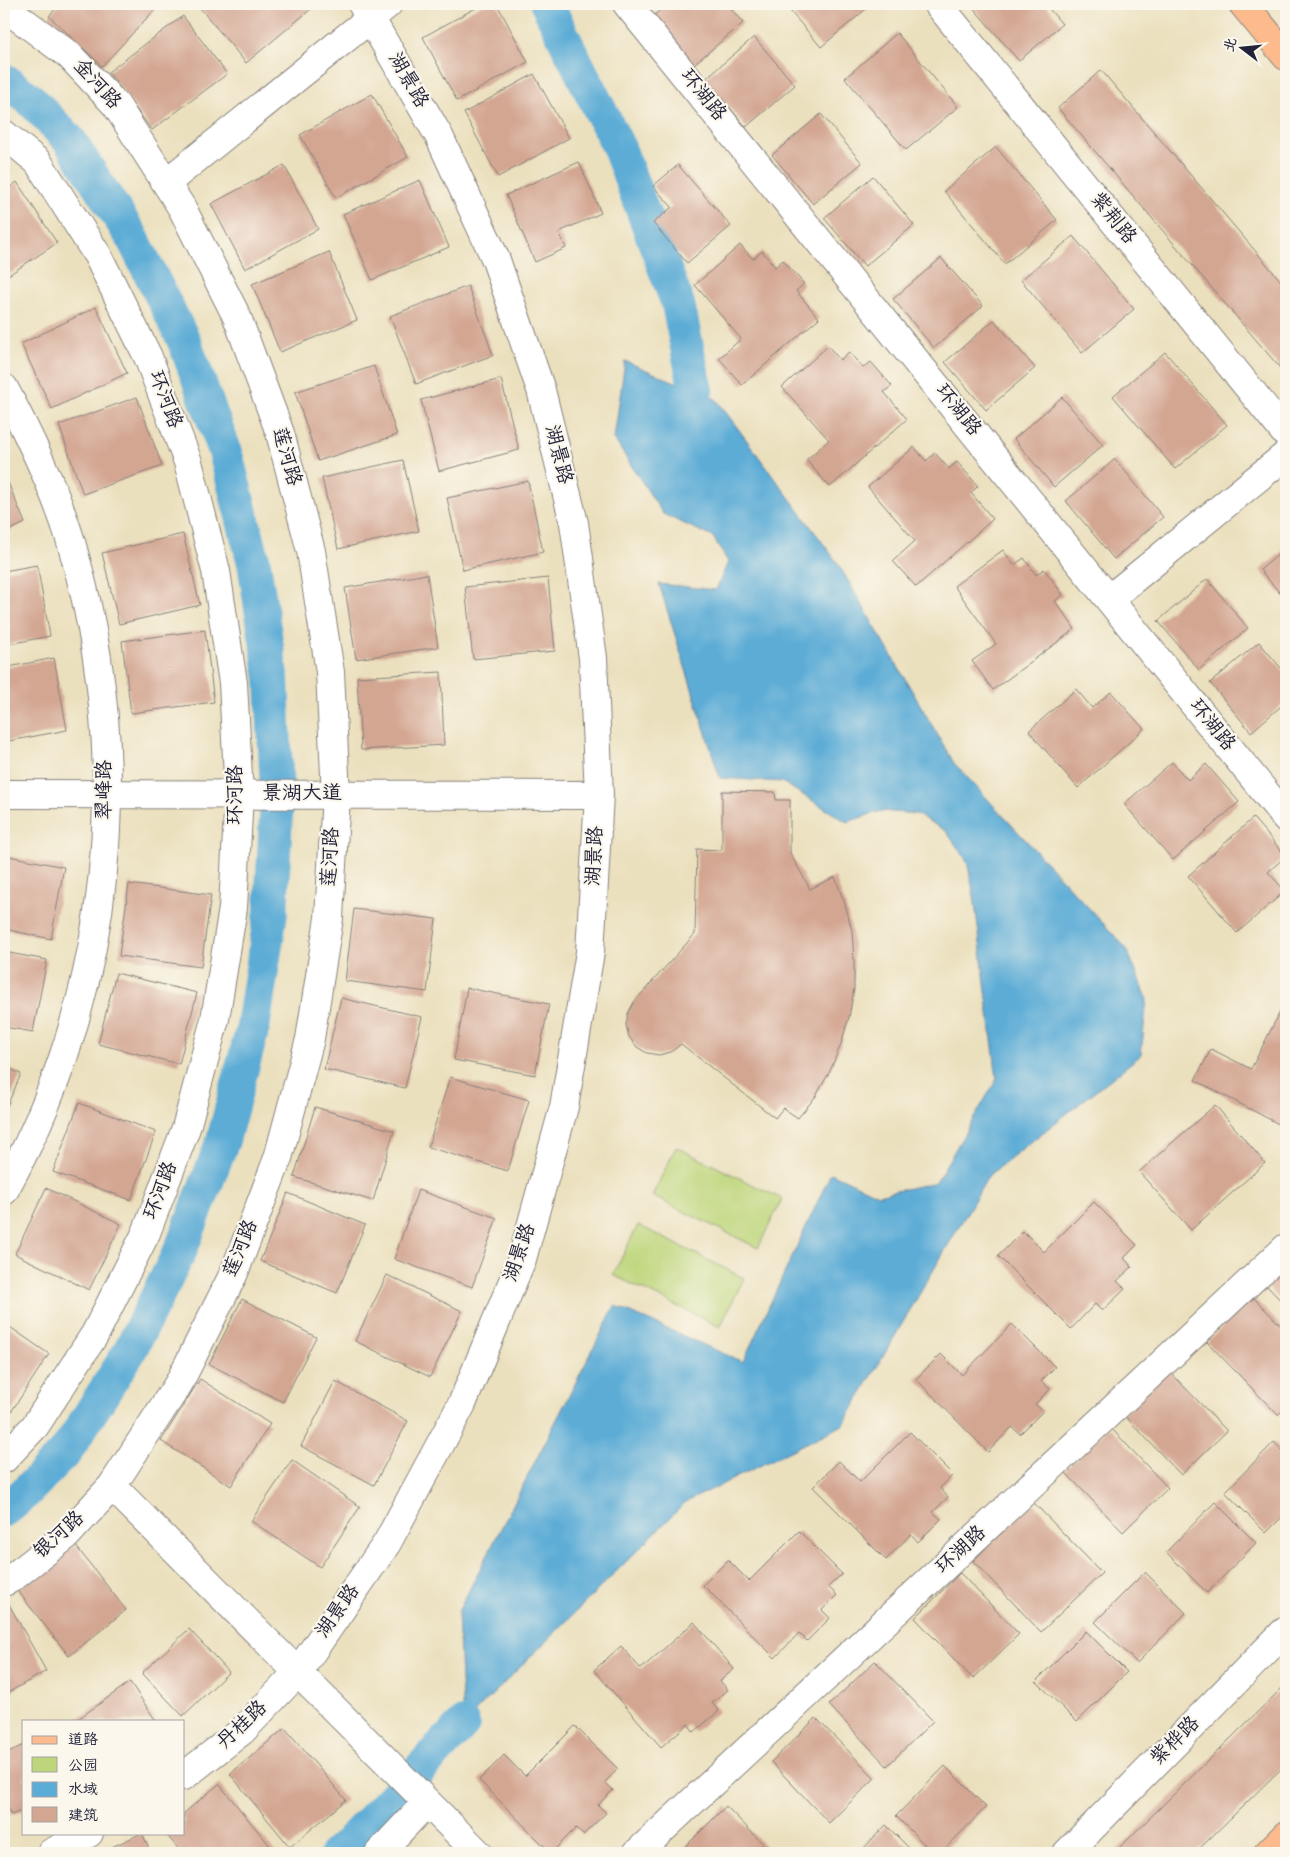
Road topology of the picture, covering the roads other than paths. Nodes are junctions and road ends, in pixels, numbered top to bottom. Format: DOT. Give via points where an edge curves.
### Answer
graph roads {
  1 [pos="627,4"];
  2 [pos="938,4"];
  3 [pos="1243,4"];
  4 [pos="374,9"];
  5 [pos="4,10"];
  6 [pos="1286,56"];
  7 [pos="4,134"];
  8 [pos="166,183"];
  9 [pos="4,388"];
  10 [pos="1286,434"];
  11 [pos="1286,455"];
  12 [pos="1108,598"];
  13 [pos="4,794"];
  14 [pos="108,794"];
  15 [pos="239,795"];
  16 [pos="336,795"];
  17 [pos="599,795"];
  18 [pos="1286,818"];
  19 [pos="4,1191"];
  20 [pos="1286,1248"];
  21 [pos="4,1459"];
  22 [pos="112,1486"];
  23 [pos="4,1582"];
  24 [pos="1286,1630"];
  25 [pos="298,1672"];
  26 [pos="185,1775"];
  27 [pos="427,1802"];
  28 [pos="88,1834"];
  29 [pos="1286,1835"];
  30 [pos="51,1853"];
  31 [pos="379,1853"];
  32 [pos="478,1853"];
  33 [pos="637,1853"];
  34 [pos="1067,1853"];
  35 [pos="1268,1853"];
  1 -- 12 [label="street, 环湖路"];
  2 -- 10 [label="street, 紫荆路"];
  3 -- 6 [label="main road"];
  4 -- 8 [label="street"];
  4 -- 17 [label="street, 湖景路" via="440,136 496,260 541,390 574,523 593,658"];
  5 -- 8 [label="street, 金河路" via="69,55 116,105"];
  7 -- 15 [label="street, 环河路" via="38,162 98,256 148,357 188,462 216,571 233,683"];
  8 -- 16 [label="street, 莲河路" via="182,208 237,318 280,432 311,551 330,672"];
  9 -- 14 [label="street, 翠峰路" via="49,481 87,603 99,666"];
  11 -- 12 [label="street"];
  12 -- 18 [label="street, 环湖路"];
  13 -- 14 [label="street, 景湖大道"];
  14 -- 15 [label="street, 景湖大道"];
  14 -- 19 [label="street, 翠峰路" via="100,904 84,985 67,1047 45,1107"];
  15 -- 16 [label="street, 景湖大道"];
  15 -- 21 [label="street, 环河路" via="233,908 215,1019 186,1128 146,1233 95,1334 35,1426"];
  16 -- 17 [label="street, 景湖大道"];
  16 -- 22 [label="street, 莲河路" via="329,918 312,1030 278,1158 234,1273 179,1383"];
  17 -- 25 [label="street, 湖景路" via="590,952 566,1098 522,1259 462,1404 406,1508 387,1543"];
  20 -- 33 [label="street, 环湖路"];
  22 -- 23 [label="street, 银河路" via="66,1536"];
  22 -- 25 [label="street"];
  24 -- 34 [label="street, 紫桦路"];
  25 -- 26 [label="street, 丹桂路" via="242,1731"];
  25 -- 27 [label="street"];
  27 -- 31 [label="street"];
  27 -- 32 [label="street"];
  28 -- 30 [label="street"];
  29 -- 35 [label="main road"];
}
